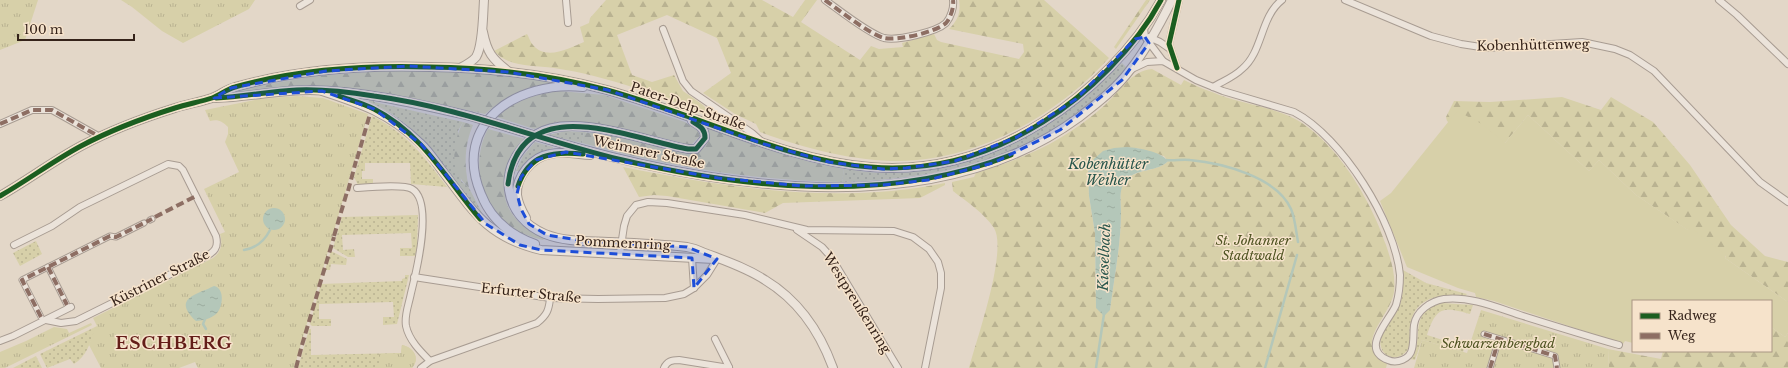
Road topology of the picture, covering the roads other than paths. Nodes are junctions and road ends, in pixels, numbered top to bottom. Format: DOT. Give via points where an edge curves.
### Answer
graph roads {
  1 [pos="310,0"];
  2 [pos="484,0"];
  3 [pos="566,0"];
  4 [pos="825,0"];
  5 [pos="953,0"];
  6 [pos="1161,0"];
  7 [pos="1172,0"];
  8 [pos="1179,0"];
  9 [pos="1282,0"];
  10 [pos="1344,0"];
  11 [pos="1719,0"];
  12 [pos="300,6"];
  13 [pos="568,23"];
  14 [pos="482,27"];
  15 [pos="1144,28"];
  16 [pos="663,30"];
  17 [pos="1136,39"];
  18 [pos="1149,39"];
  19 [pos="1170,49"];
  20 [pos="1163,61"];
  21 [pos="1788,64"];
  22 [pos="460,68"];
  23 [pos="1177,68"];
  24 [pos="1131,70"];
  25 [pos="508,72"];
  26 [pos="1213,87"];
  27 [pos="608,90"];
  28 [pos="322,91"];
  29 [pos="214,98"];
  30 [pos="681,114"];
  31 [pos="0,124"];
  32 [pos="534,135"];
  33 [pos="100,137"];
  34 [pos="764,144"];
  35 [pos="618,159"];
  36 [pos="358,188"];
  37 [pos="0,196"];
  38 [pos="1788,202"];
  39 [pos="144,222"];
  40 [pos="529,224"];
  41 [pos="794,228"];
  42 [pos="620,243"];
  43 [pos="14,245"];
  44 [pos="567,250"];
  45 [pos="620,253"];
  46 [pos="692,258"];
  47 [pos="717,259"];
  48 [pos="48,267"];
  49 [pos="414,277"];
  50 [pos="694,288"];
  51 [pos="550,298"];
  52 [pos="69,306"];
  53 [pos="43,318"];
  54 [pos="1484,334"];
  55 [pos="715,339"];
  56 [pos="1499,339"];
  57 [pos="0,341"];
  58 [pos="1619,345"];
  59 [pos="430,361"];
  60 [pos="421,368"];
  61 [pos="664,368"];
  62 [pos="729,368"];
  63 [pos="833,368"];
  64 [pos="898,368"];
  65 [pos="925,368"];
  66 [pos="1490,368"];
  67 [pos="1557,368"];
  1 -- 12 [label="street"];
  2 -- 14 [label="street"];
  3 -- 13 [label="street"];
  4 -- 5 [label="street" via="884,38 917,34 945,24 949,19"];
  6 -- 15 [label="street, Pater-Delp-Straße"];
  7 -- 18 [label="street, Weimarer Straße"];
  8 -- 19 [label="street" via="1170,35"];
  9 -- 26 [label="street" via="1274,7 1252,57 1243,69"];
  10 -- 38 [label="street, Kobenhüttenweg" via="1431,36 1461,44 1487,48 1582,42 1630,54 1654,70 1760,182"];
  11 -- 21 [label="street"];
  14 -- 22 [label="street" via="477,55"];
  14 -- 25 [label="street" via="491,57"];
  15 -- 17 [label="street, Pater-Delp-Straße"];
  15 -- 18 [label="street"];
  16 -- 34 [label="street, Pater-Delp-Straße" via="683,81 691,91"];
  17 -- 18 [label="street"];
  17 -- 34 [label="street, Pater-Delp-Straße" via="1096,82 1053,116 1006,143 955,161 883,169 829,162"];
  18 -- 19 [label="street"];
  18 -- 20 [label="street"];
  18 -- 24 [label="street, Weimarer Straße"];
  19 -- 23 [label="street"];
  20 -- 23 [label="street"];
  20 -- 24 [label="street" via="1147,62"];
  22 -- 25 [label="street, Pater-Delp-Straße"];
  22 -- 29 [label="street, Pater-Delp-Straße" via="381,67 314,72 231,88"];
  23 -- 26 [label="street"];
  24 -- 35 [label="street, Weimarer Straße" via="1096,104 1039,142 987,165 928,180 883,185 802,186 718,178"];
  25 -- 27 [label="street, Pater-Delp-Straße" via="573,81"];
  26 -- 58 [label="street" via="1286,109 1303,117 1326,136 1356,172 1381,215 1400,274 1399,294 1395,306 1376,341 1383,358 1394,362 1401,361 1410,354 1417,317 1427,306 1450,299 1486,304"];
  27 -- 30 [label="street, Pater-Delp-Straße"];
  27 -- 44 [label="street, Pommernring" via="561,87 519,97 502,106 491,116 478,134 474,149 477,186 497,221 522,239 542,246"];
  28 -- 29 [label="street, Weimarer Straße" via="296,90"];
  28 -- 32 [label="street, Weimarer Straße, bridge" via="375,96 470,116"];
  28 -- 44 [label="street, Pommernring" via="374,109 407,131 430,155 480,219 503,236 520,245 541,250"];
  29 -- 33 [label="street, Pater-Delp-Straße" via="162,112"];
  30 -- 32 [label="street, Pommernring" via="705,131 705,138 696,149 677,148 589,127 557,127"];
  30 -- 34 [label="street, Pater-Delp-Straße"];
  31 -- 33 [label="street" via="32,110 52,110"];
  32 -- 35 [label="street, Weimarer Straße"];
  32 -- 40 [label="street, Pommernring" via="514,160 508,184 516,213"];
  33 -- 37 [label="street, Pater-Delp-Straße" via="60,158"];
  35 -- 40 [label="street" via="566,152 549,154 536,160 524,172 518,186 518,200"];
  36 -- 49 [label="street" via="406,187 416,192 421,202 422,233"];
  39 -- 48 [label="street"];
  40 -- 42 [label="street, Pommernring" via="546,235 559,238"];
  41 -- 42 [label="street, Westpreußenring" via="745,215 648,202 631,209"];
  41 -- 64 [label="street, Westpreußenring" via="822,247 831,257"];
  41 -- 65 [label="street, Westpreußenring" via="894,231 913,237 929,249 938,262 941,288"];
  42 -- 45 [label="street, Westpreußenring"];
  42 -- 47 [label="street, Pommernring" via="687,247"];
  43 -- 53 [label="street, Küstriner Straße" via="52,226 80,207 168,164 176,164 183,170 216,236 217,247 205,257 77,320 61,323"];
  44 -- 45 [label="street, Pommernring"];
  45 -- 46 [label="street, Pommernring"];
  46 -- 47 [label="street, Pommernring"];
  46 -- 50 [label="street"];
  47 -- 50 [label="street, Erfurter Straße" via="707,275"];
  47 -- 63 [label="street, Pommernring" via="752,272 786,295 816,332"];
  48 -- 52 [label="street"];
  48 -- 53 [label="street" via="22,280"];
  49 -- 51 [label="street, Erfurter Straße"];
  49 -- 59 [label="street" via="405,315 406,326 412,342"];
  50 -- 51 [label="street, Erfurter Straße" via="684,294 669,297"];
  51 -- 59 [label="street" via="549,310 537,323"];
  52 -- 53 [label="street"];
  53 -- 57 [label="street" via="14,336"];
  54 -- 56 [label="street"];
  55 -- 62 [label="street"];
  56 -- 66 [label="street"];
  56 -- 67 [label="street" via="1555,356"];
  59 -- 60 [label="street"];
  61 -- 62 [label="street" via="672,360 679,360"];
}
